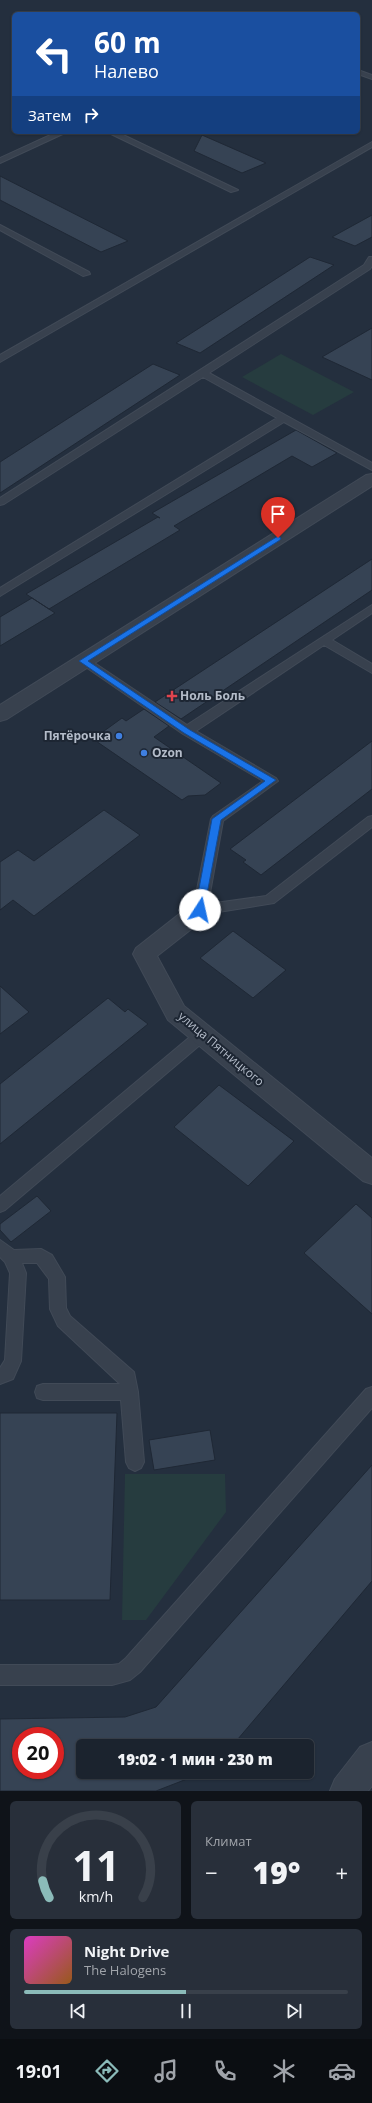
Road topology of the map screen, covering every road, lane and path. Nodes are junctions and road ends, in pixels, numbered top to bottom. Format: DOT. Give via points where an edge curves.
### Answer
graph roads {
  1 [pos="360,73"];
  2 [pos="372,77"];
  3 [pos="59,134"];
  4 [pos="115,134"];
  5 [pos="372,144"];
  6 [pos="0,161"];
  7 [pos="234,190"];
  8 [pos="0,227"];
  9 [pos="372,259"];
  10 [pos="86,274"];
  11 [pos="0,359"];
  12 [pos="203,373"];
  13 [pos="284,418"];
  14 [pos="370,479"];
  15 [pos="0,502"];
  16 [pos="0,593"];
  17 [pos="372,608"];
  18 [pos="324,640"];
  19 [pos="83,661"];
  20 [pos="372,669"];
  21 [pos="0,714"];
  22 [pos="187,732"];
  23 [pos="372,820"];
  24 [pos="200,910"];
  25 [pos="202,1035"];
  26 [pos="372,1173"];
  27 [pos="0,1205"];
  28 [pos="5,1252"];
  29 [pos="0,1376"];
  30 [pos="43,1392"];
  31 [pos="130,1392"];
  32 [pos="372,1395"];
  33 [pos="135,1462"];
  34 [pos="0,1675"];
  35 [pos="372,1759"];
  36 [pos="347,1791"];
  1 -- 2 [label="lane"];
  3 -- 6 [label="lane"];
  4 -- 7 [label="lane"];
  5 -- 11 [label="lane"];
  8 -- 10 [label="lane"];
  9 -- 12 [label="lane" via="367,267"];
  12 -- 13 [label="lane"];
  12 -- 15 [label="lane"];
  13 -- 14 [label="lane"];
  13 -- 16 [label="lane"];
  14 -- 19 [label="street"];
  17 -- 18 [label="lane"];
  18 -- 20 [label="lane"];
  18 -- 22 [label="lane"];
  19 -- 21 [label="street"];
  19 -- 22 [label="lane"];
  22 -- 24 [label="lane" via="272,780 217,819"];
  23 -- 24 [label="lane" via="269,900"];
  24 -- 25 [label="street, улица Пятницкого" via="144,954 176,1013"];
  25 -- 26 [label="street, улица Пятницкого"];
  25 -- 27 [label="lane"];
  28 -- 29 [label="lane" via="18,1273 13,1361 7,1373"];
  28 -- 31 [label="lane" via="41,1256 46,1260 57,1276 60,1316 125,1375 130,1383"];
  30 -- 31 [label="lane"];
  31 -- 33 [label="lane"];
  32 -- 34 [label="lane" via="133,1665 123,1673"];
  35 -- 36 [label="street"];
}
